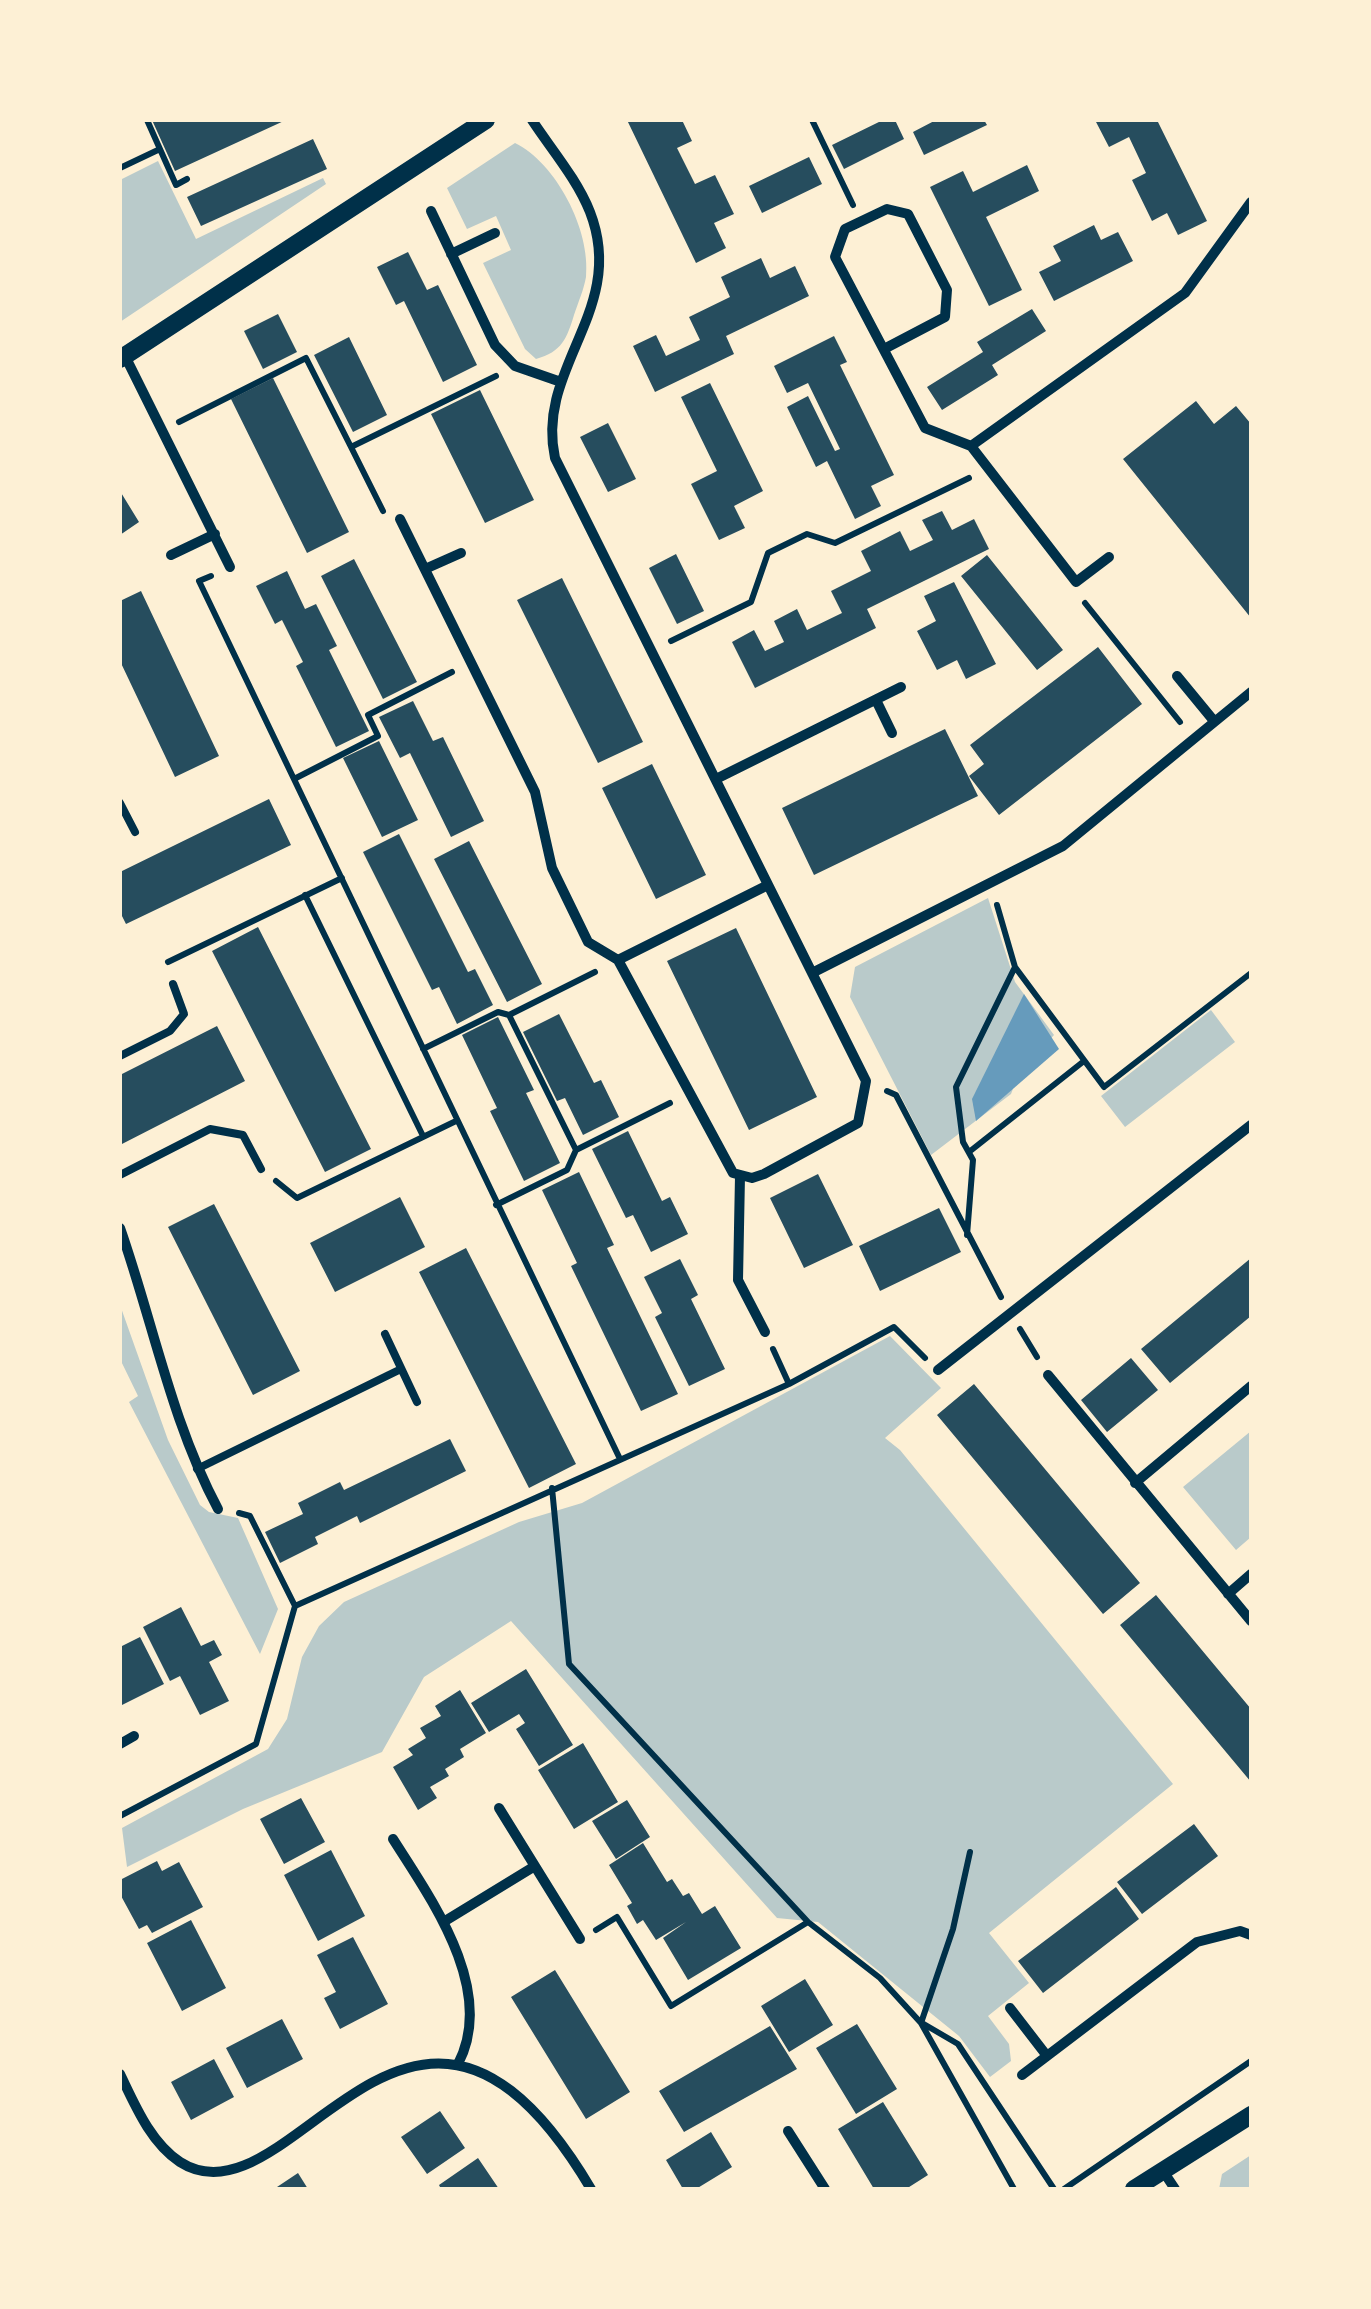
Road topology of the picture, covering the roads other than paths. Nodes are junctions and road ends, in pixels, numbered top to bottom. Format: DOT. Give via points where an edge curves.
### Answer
graph roads {
  1 [pos="486,120"];
  2 [pos="532,120"];
  3 [pos="1251,202"];
  4 [pos="431,211"];
  5 [pos="495,233"];
  6 [pos="452,254"];
  7 [pos="884,349"];
  8 [pos="122,358"];
  9 [pos="561,382"];
  10 [pos="971,446"];
  11 [pos="400,519"];
  12 [pos="215,534"];
  13 [pos="461,553"];
  14 [pos="171,554"];
  15 [pos="1109,557"];
  16 [pos="230,567"];
  17 [pos="425,569"];
  18 [pos="1177,676"];
  19 [pos="902,688"];
  20 [pos="1251,692"];
  21 [pos="876,700"];
  22 [pos="1214,721"];
  23 [pos="892,733"];
  24 [pos="716,778"];
  25 [pos="120,803"];
  26 [pos="135,832"];
  27 [pos="768,884"];
  28 [pos="618,960"];
  29 [pos="812,973"];
  30 [pos="173,984"];
  31 [pos="120,1056"];
  32 [pos="1251,1125"];
  33 [pos="261,1169"];
  34 [pos="120,1175"];
  35 [pos="740,1176"];
  36 [pos="120,1228"];
  37 [pos="765,1332"];
  38 [pos="385,1334"];
  39 [pos="402,1369"];
  40 [pos="938,1370"];
  41 [pos="1048,1375"];
  42 [pos="1251,1386"];
  43 [pos="417,1402"];
  44 [pos="197,1469"];
  45 [pos="1135,1483"];
  46 [pos="218,1509"];
  47 [pos="1251,1574"];
  48 [pos="1228,1594"];
  49 [pos="1251,1621"];
  50 [pos="134,1736"];
  51 [pos="120,1744"];
  52 [pos="498,1808"];
  53 [pos="393,1839"];
  54 [pos="534,1866"];
  55 [pos="445,1921"];
  56 [pos="1251,1935"];
  57 [pos="580,1939"];
  58 [pos="1010,2008"];
  59 [pos="1047,2056"];
  60 [pos="458,2064"];
  61 [pos="120,2074"];
  62 [pos="1022,2074"];
  63 [pos="1251,2115"];
  64 [pos="788,2131"];
  65 [pos="1163,2171"];
  66 [pos="223,2172"];
  67 [pos="222,2189"];
  68 [pos="592,2189"];
  69 [pos="825,2189"];
  70 [pos="1134,2189"];
  71 [pos="1175,2189"];
  1 -- 8 [label="street"];
  2 -- 9 [label="street" via="590,210 600,256 595,304"];
  3 -- 10 [label="street" via="1185,292"];
  4 -- 6 [label="street"];
  5 -- 6 [label="street"];
  6 -- 9 [label="street" via="495,345 514,366"];
  7 -- 7 [label="street" via="944,317 948,290 908,214 887,210 845,229 835,257"];
  7 -- 10 [label="street" via="925,428"];
  8 -- 12 [label="street"];
  9 -- 24 [label="street" via="552,414 555,458"];
  10 -- 15 [label="street" via="1076,582"];
  11 -- 17 [label="street"];
  12 -- 14 [label="street"];
  12 -- 16 [label="street"];
  13 -- 17 [label="street"];
  17 -- 28 [label="street" via="536,792 552,868 588,942"];
  18 -- 22 [label="street"];
  19 -- 21 [label="street"];
  20 -- 22 [label="street"];
  21 -- 23 [label="street"];
  21 -- 24 [label="street"];
  22 -- 29 [label="street" via="1063,846"];
  24 -- 27 [label="street"];
  25 -- 26 [label="lane"];
  27 -- 28 [label="street"];
  27 -- 29 [label="street"];
  28 -- 35 [label="street" via="724,1158"];
  29 -- 35 [label="street" via="866,1080 864,1111 848,1132 764,1174"];
  30 -- 31 [label="lane" via="184,1014 170,1031"];
  32 -- 40 [label="street"];
  33 -- 34 [label="lane" via="243,1134 210,1129"];
  35 -- 37 [label="street" via="738,1280"];
  36 -- 44 [label="street"];
  38 -- 39 [label="lane"];
  39 -- 43 [label="lane"];
  39 -- 44 [label="lane"];
  41 -- 45 [label="street"];
  42 -- 45 [label="street"];
  44 -- 46 [label="street"];
  45 -- 48 [label="street"];
  47 -- 48 [label="street"];
  48 -- 49 [label="street"];
  50 -- 51 [label="street"];
  52 -- 54 [label="street"];
  53 -- 55 [label="street"];
  54 -- 55 [label="street"];
  54 -- 57 [label="street"];
  55 -- 60 [label="street" via="466,1998 467,2048"];
  56 -- 59 [label="street" via="1197,1942"];
  58 -- 59 [label="street"];
  59 -- 62 [label="street"];
  60 -- 66 [label="street" via="398,2070 356,2089 259,2157"];
  60 -- 68 [label="street" via="533,2106"];
  61 -- 66 [label="street" via="145,2123 171,2154 190,2167"];
  63 -- 65 [label="street"];
  64 -- 69 [label="street"];
  65 -- 70 [label="street"];
  65 -- 71 [label="street"];
  66 -- 67 [label="street"];
}
